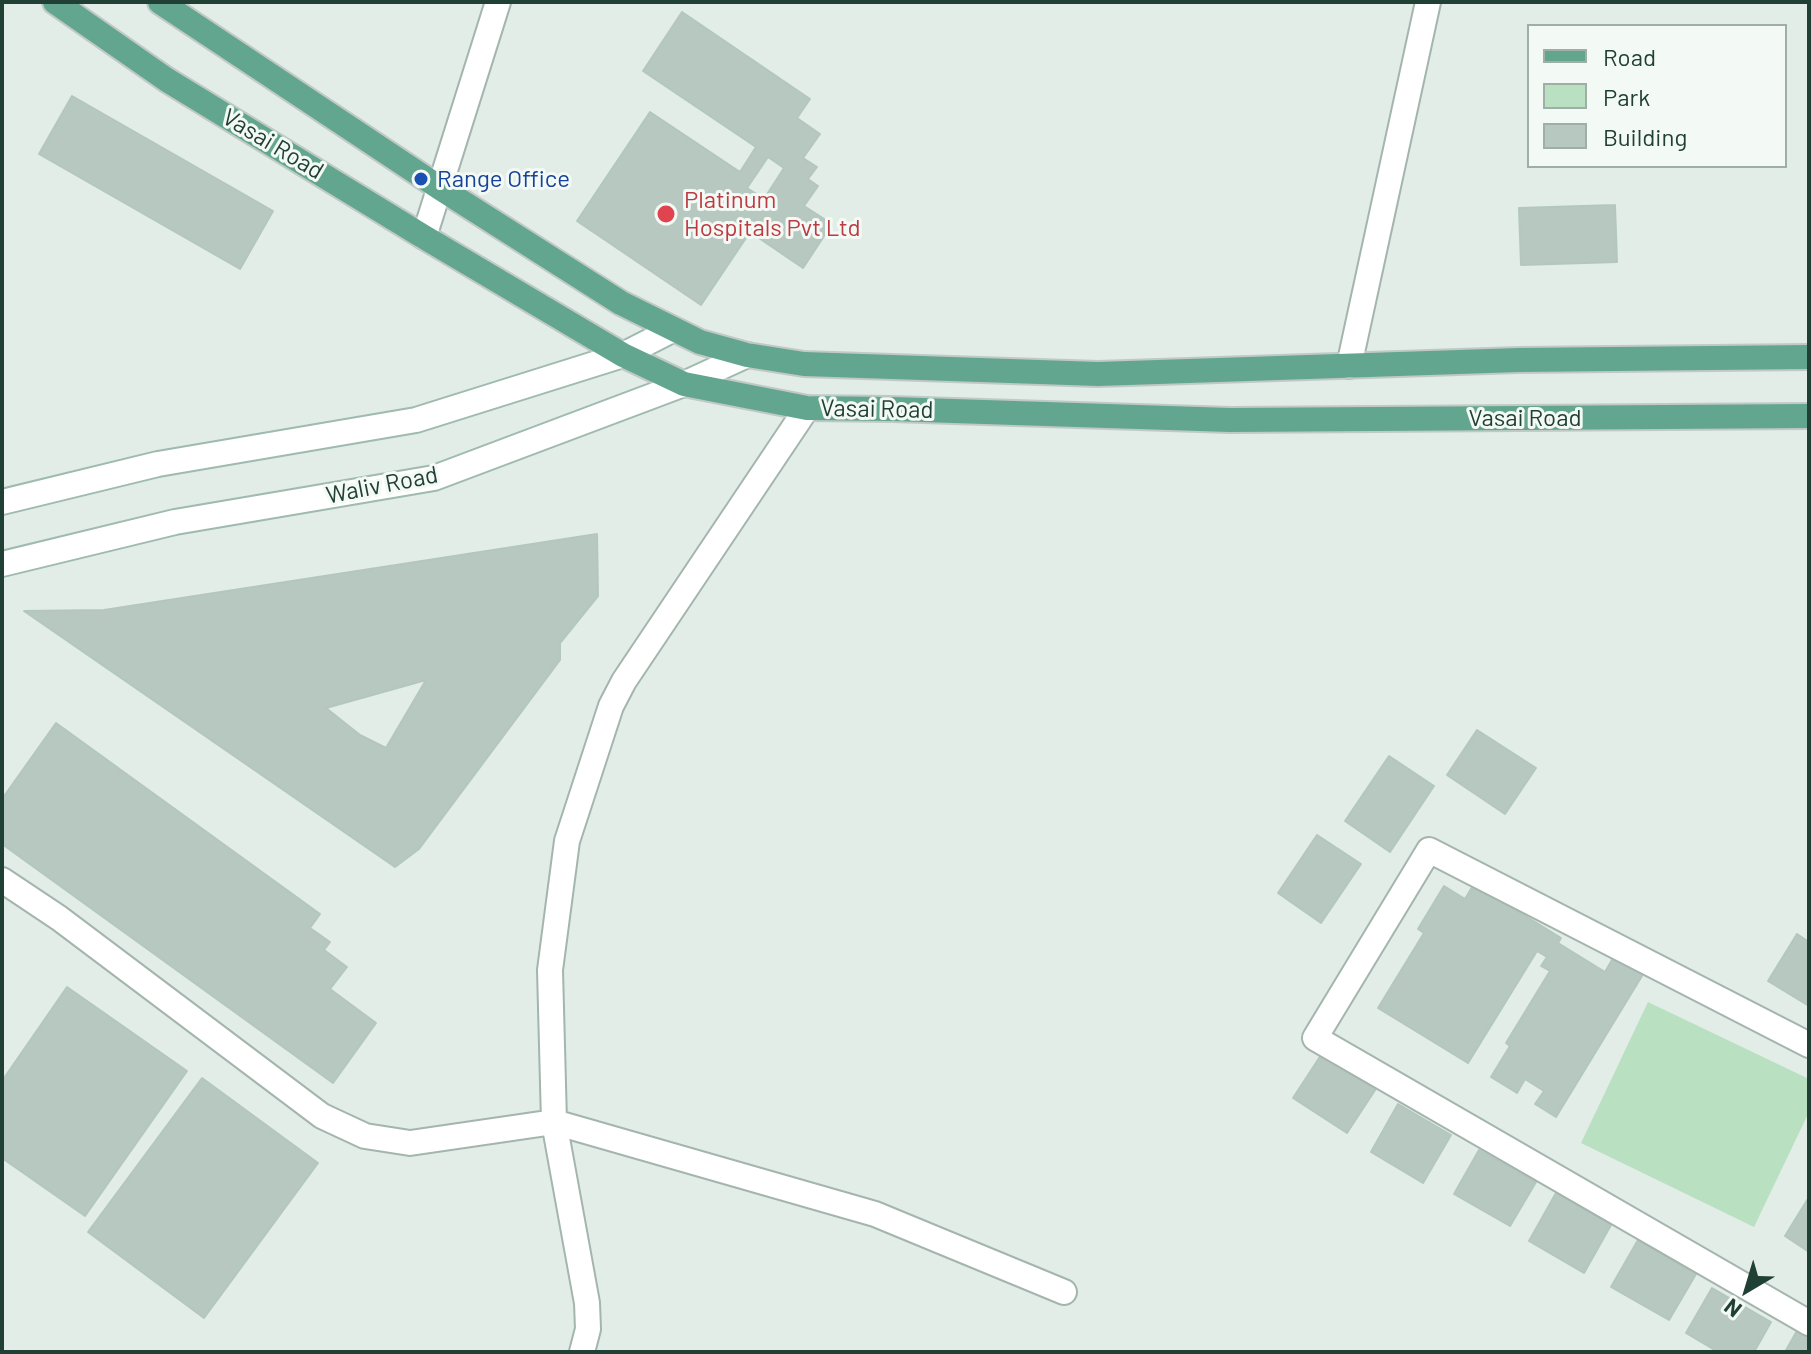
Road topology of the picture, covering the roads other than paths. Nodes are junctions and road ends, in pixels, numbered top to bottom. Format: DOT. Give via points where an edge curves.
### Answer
graph roads {
  1 [pos="55,2"];
  2 [pos="160,2"];
  3 [pos="498,2"];
  4 [pos="1428,2"];
  5 [pos="440,188"];
  6 [pos="424,237"];
  7 [pos="672,330"];
  8 [pos="623,355"];
  9 [pos="747,355"];
  10 [pos="1809,357"];
  11 [pos="1349,366"];
  12 [pos="684,384"];
  13 [pos="807,408"];
  14 [pos="1809,416"];
  15 [pos="2,502"];
  16 [pos="2,564"];
  17 [pos="2,880"];
  18 [pos="1809,1045"];
  19 [pos="554,1122"];
  20 [pos="1064,1292"];
  21 [pos="1809,1323"];
  22 [pos="582,1352"];
  1 -- 6 [label="main road, Vasai Road" via="167,80"];
  2 -- 5 [label="main road, Vasai Road"];
  3 -- 5 [label="street"];
  4 -- 11 [label="street"];
  5 -- 6 [label="street"];
  5 -- 7 [label="main road, Vasai Road"];
  6 -- 8 [label="main road, Vasai Road"];
  7 -- 8 [label="street"];
  7 -- 9 [label="main road, Vasai Road"];
  8 -- 12 [label="main road, Vasai Road"];
  8 -- 15 [label="street" via="416,420 158,464"];
  9 -- 11 [label="main road, Vasai Road" via="804,364 1098,374"];
  9 -- 12 [label="street, Waliv Road"];
  10 -- 11 [label="main road, Vasai Road"];
  12 -- 13 [label="main road, Vasai Road"];
  12 -- 16 [label="street, Waliv Road" via="434,478 175,522"];
  13 -- 14 [label="main road, Vasai Road" via="1230,420"];
  13 -- 19 [label="street" via="611,706 567,841 550,970"];
  17 -- 19 [label="street" via="322,1116 365,1136 410,1143"];
  18 -- 21 [label="street" via="1429,850 1315,1038"];
  19 -- 20 [label="street" via="875,1214"];
  19 -- 22 [label="street" via="587,1303"];
}
